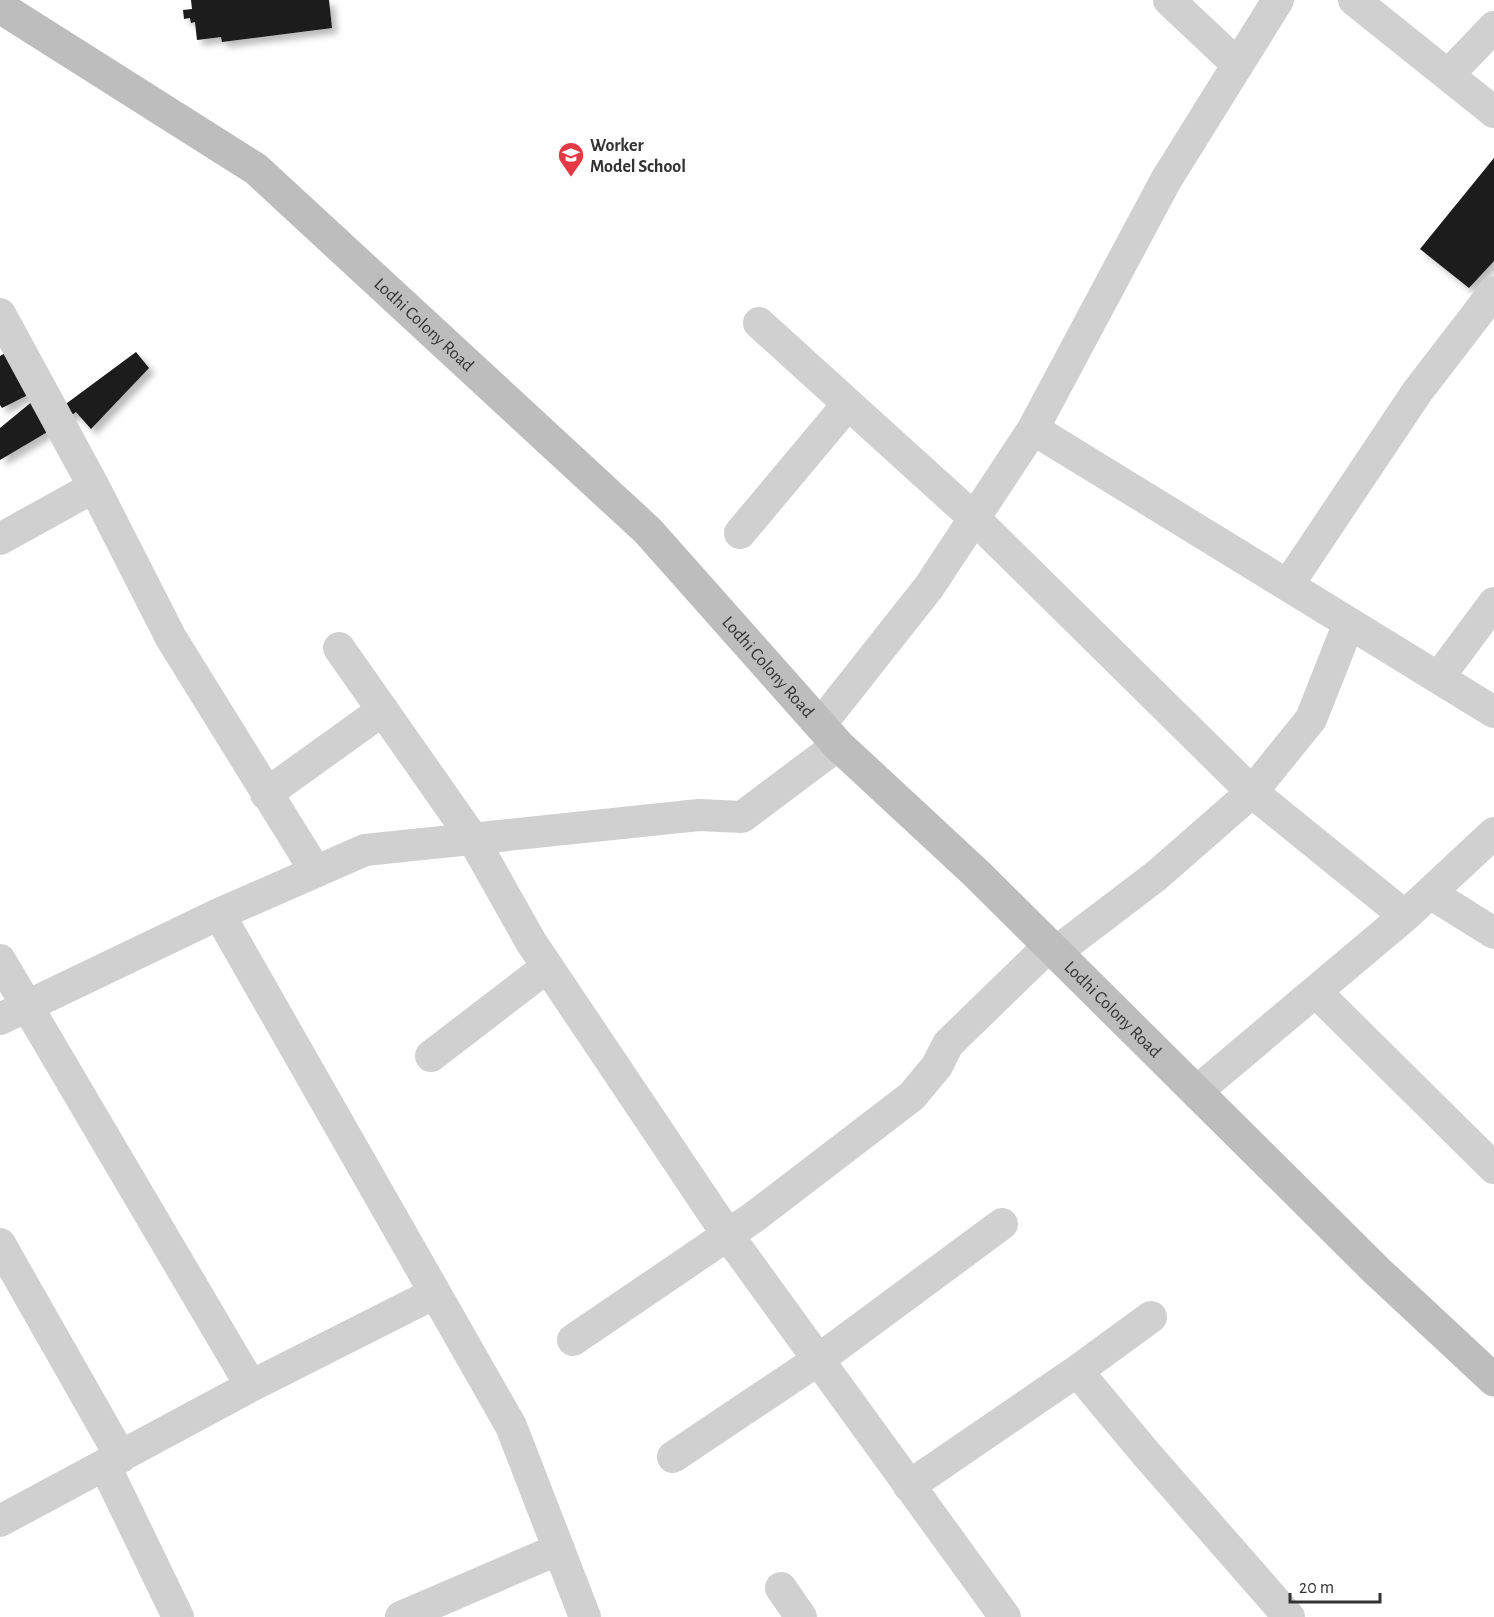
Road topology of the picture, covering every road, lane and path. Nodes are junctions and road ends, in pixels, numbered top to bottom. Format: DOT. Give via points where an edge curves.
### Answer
graph roads {
  1 [pos="1169,0"];
  2 [pos="1278,0"];
  3 [pos="1354,0"];
  4 [pos="0,7"];
  5 [pos="1494,27"];
  6 [pos="1238,65"];
  7 [pos="1448,75"];
  8 [pos="1494,112"];
  9 [pos="1494,292"];
  10 [pos="0,314"];
  11 [pos="759,323"];
  12 [pos="848,404"];
  13 [pos="1033,429"];
  14 [pos="93,487"];
  15 [pos="974,518"];
  16 [pos="740,533"];
  17 [pos="0,539"];
  18 [pos="1287,585"];
  19 [pos="1494,603"];
  20 [pos="1349,623"];
  21 [pos="339,648"];
  22 [pos="1438,677"];
  23 [pos="382,710"];
  24 [pos="1494,712"];
  25 [pos="829,735"];
  26 [pos="1252,792"];
  27 [pos="266,794"];
  28 [pos="1494,833"];
  29 [pos="473,839"];
  30 [pos="316,872"];
  31 [pos="1430,893"];
  32 [pos="219,914"];
  33 [pos="1405,916"];
  34 [pos="1494,933"];
  35 [pos="1052,949"];
  36 [pos="0,960"];
  37 [pos="548,967"];
  38 [pos="1316,992"];
  39 [pos="28,1005"];
  40 [pos="0,1019"];
  41 [pos="431,1056"];
  42 [pos="1196,1092"];
  43 [pos="1494,1168"];
  44 [pos="1002,1224"];
  45 [pos="727,1234"];
  46 [pos="3,1258"];
  47 [pos="435,1293"];
  48 [pos="1151,1317"];
  49 [pos="573,1340"];
  50 [pos="818,1360"];
  51 [pos="1077,1371"];
  52 [pos="1494,1380"];
  53 [pos="251,1386"];
  54 [pos="673,1457"];
  55 [pos="113,1462"];
  56 [pos="909,1486"];
  57 [pos="0,1521"];
  58 [pos="559,1549"];
  59 [pos="781,1588"];
  60 [pos="178,1617"];
  61 [pos="400,1617"];
  62 [pos="585,1617"];
  63 [pos="801,1617"];
  64 [pos="1005,1617"];
  65 [pos="1289,1617"];
  1 -- 6 [label="street"];
  2 -- 6 [label="street"];
  3 -- 7 [label="street"];
  4 -- 25 [label="main road, Lodhi Colony Road" via="256,169 648,531"];
  5 -- 7 [label="street"];
  6 -- 13 [label="street" via="1166,180"];
  7 -- 8 [label="street"];
  9 -- 18 [label="street" via="1417,392"];
  10 -- 14 [label="street"];
  11 -- 12 [label="street"];
  12 -- 15 [label="street"];
  12 -- 16 [label="street"];
  13 -- 15 [label="street"];
  13 -- 18 [label="street"];
  14 -- 17 [label="street"];
  14 -- 27 [label="street" via="171,638"];
  15 -- 25 [label="street"];
  15 -- 26 [label="street"];
  18 -- 20 [label="street"];
  19 -- 22 [label="street"];
  20 -- 22 [label="street"];
  20 -- 26 [label="street" via="1311,719"];
  21 -- 23 [label="street"];
  22 -- 24 [label="street"];
  23 -- 27 [label="street"];
  23 -- 29 [label="street"];
  25 -- 29 [label="street" via="742,817 699,815"];
  25 -- 35 [label="main road, Lodhi Colony Road"];
  26 -- 33 [label="street"];
  26 -- 35 [label="street" via="1156,876"];
  27 -- 30 [label="street"];
  28 -- 31 [label="street"];
  29 -- 30 [label="street" via="365,850"];
  29 -- 37 [label="street"];
  30 -- 32 [label="street"];
  31 -- 33 [label="street"];
  31 -- 34 [label="street"];
  32 -- 39 [label="street"];
  32 -- 47 [label="street"];
  33 -- 38 [label="street"];
  35 -- 42 [label="main road, Lodhi Colony Road"];
  35 -- 45 [label="street" via="948,1044 937,1066 912,1096"];
  36 -- 39 [label="street"];
  37 -- 41 [label="street"];
  37 -- 45 [label="street"];
  38 -- 42 [label="street"];
  38 -- 43 [label="street"];
  39 -- 40 [label="street"];
  39 -- 53 [label="street"];
  42 -- 52 [label="main road, Lodhi Colony Road"];
  44 -- 50 [label="street"];
  45 -- 49 [label="street"];
  45 -- 50 [label="street"];
  46 -- 55 [label="street"];
  47 -- 53 [label="street"];
  47 -- 58 [label="street" via="511,1426"];
  48 -- 51 [label="street"];
  50 -- 54 [label="street"];
  50 -- 56 [label="street"];
  51 -- 56 [label="street"];
  51 -- 65 [label="street"];
  53 -- 55 [label="street"];
  55 -- 57 [label="street"];
  55 -- 60 [label="street"];
  56 -- 64 [label="street"];
  58 -- 61 [label="street"];
  58 -- 62 [label="street"];
  59 -- 63 [label="street"];
}
